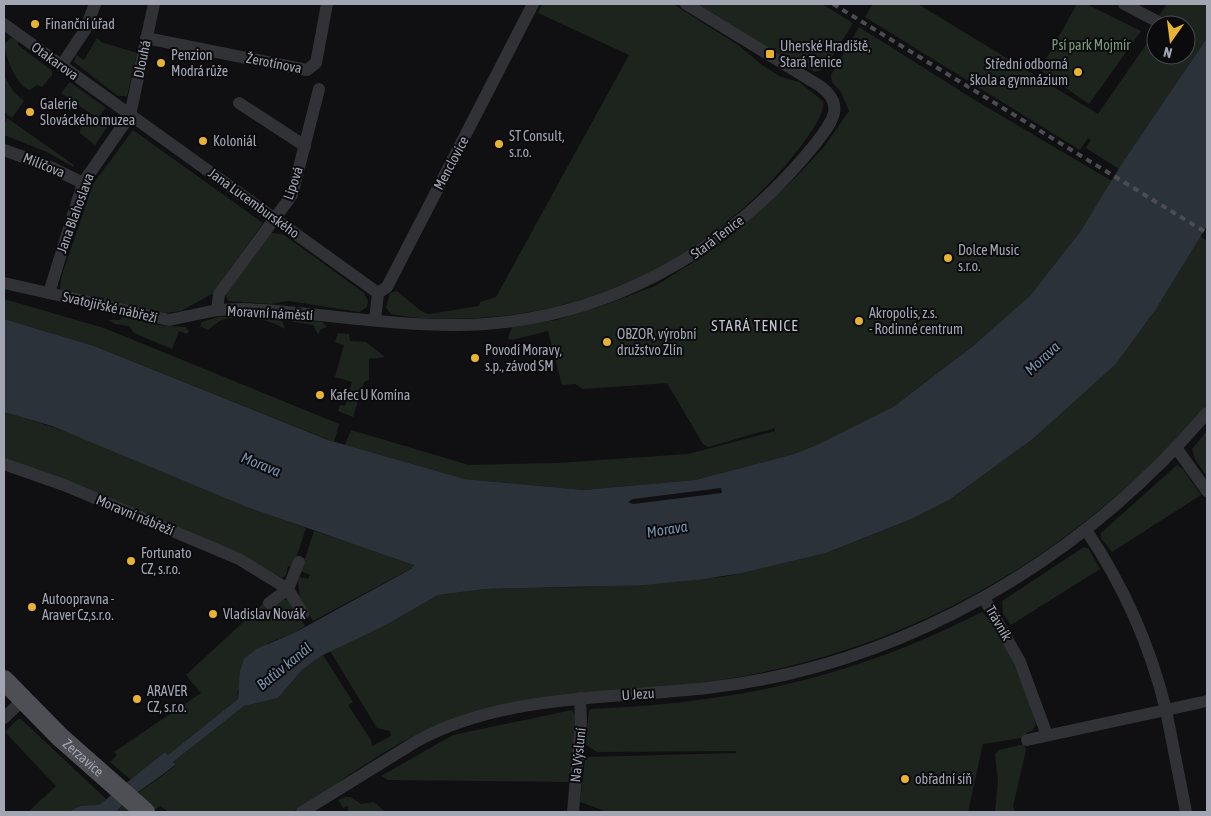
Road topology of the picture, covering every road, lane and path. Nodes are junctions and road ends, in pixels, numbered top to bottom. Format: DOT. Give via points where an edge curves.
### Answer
graph roads {
  1 [pos="95,4"];
  2 [pos="154,4"];
  3 [pos="327,4"];
  4 [pos="534,4"];
  5 [pos="686,4"];
  6 [pos="1124,4"];
  7 [pos="1146,16"];
  8 [pos="4,24"];
  9 [pos="146,38"];
  10 [pos="61,66"];
  11 [pos="319,89"];
  12 [pos="239,103"];
  13 [pos="130,115"];
  14 [pos="305,146"];
  15 [pos="4,150"];
  16 [pos="83,183"];
  17 [pos="276,218"];
  18 [pos="4,283"];
  19 [pos="49,293"];
  20 [pos="378,293"];
  21 [pos="217,310"];
  22 [pos="375,320"];
  23 [pos="1207,413"];
  24 [pos="1177,449"];
  25 [pos="4,464"];
  26 [pos="1207,491"];
  27 [pos="1086,530"];
  28 [pos="299,562"];
  29 [pos="288,589"];
  30 [pos="984,598"];
  31 [pos="269,603"];
  32 [pos="303,614"];
  33 [pos="4,680"];
  34 [pos="580,698"];
  35 [pos="23,700"];
  36 [pos="1207,701"];
  37 [pos="1166,710"];
  38 [pos="4,718"];
  39 [pos="1047,735"];
  40 [pos="1027,740"];
  41 [pos="145,812"];
  42 [pos="302,812"];
  43 [pos="573,812"];
  44 [pos="1186,812"];
  1 -- 10 [label="street" via="84,30"];
  2 -- 9 [label="street, Dlouhá"];
  3 -- 9 [label="street, Žerotínova" via="317,61 313,68 304,70"];
  4 -- 20 [label="street, Menclovice" via="386,287"];
  5 -- 22 [label="street, Stará Tenice" via="820,86 833,98 835,105 831,120 796,166 718,239 676,266 603,298 534,318 502,323 442,325"];
  6 -- 7 [label="street"];
  8 -- 10 [label="street, Otakarova"];
  9 -- 13 [label="street, Dlouhá"];
  10 -- 13 [label="street, Otakarova"];
  11 -- 14 [label="street, Lipová"];
  12 -- 14 [label="street"];
  13 -- 16 [label="street, Jana Blahoslava"];
  13 -- 17 [label="street, Jana Lucemburského"];
  14 -- 17 [label="street, Lipová" via="292,195"];
  15 -- 16 [label="street, Milíčova"];
  16 -- 19 [label="street, Jana Blahoslava"];
  17 -- 20 [label="street, Jana Lucemburského"];
  17 -- 21 [label="street, Moravní náměstí" via="219,294"];
  18 -- 19 [label="street, Svatojiřské nábřeží"];
  19 -- 21 [label="street, Svatojiřské nábřeží" via="169,320"];
  20 -- 22 [label="street"];
  21 -- 22 [label="street, Moravní náměstí" via="257,310"];
  23 -- 24 [label="street, Trávník"];
  24 -- 26 [label="street"];
  24 -- 27 [label="street, Trávník"];
  25 -- 29 [label="street, Moravní nábřeží" via="64,484 239,559"];
  27 -- 30 [label="street, Trávník"];
  27 -- 37 [label="street" via="1138,622"];
  28 -- 29 [label="street"];
  29 -- 31 [label="street"];
  29 -- 32 [label="street, Moravní nábřeží"];
  30 -- 34 [label="street, U Jezu" via="884,644 778,676 713,687"];
  30 -- 39 [label="street, Trávník" via="1020,662"];
  33 -- 35 [label="main road, Zerzavice"];
  34 -- 42 [label="street, U Jezu" via="468,719 443,728"];
  34 -- 43 [label="street, Na Výsluní"];
  35 -- 38 [label="street"];
  35 -- 41 [label="main road, Zerzavice" via="102,776"];
  36 -- 37 [label="street"];
  37 -- 39 [label="street"];
  37 -- 44 [label="street"];
  39 -- 40 [label="street"];
}
